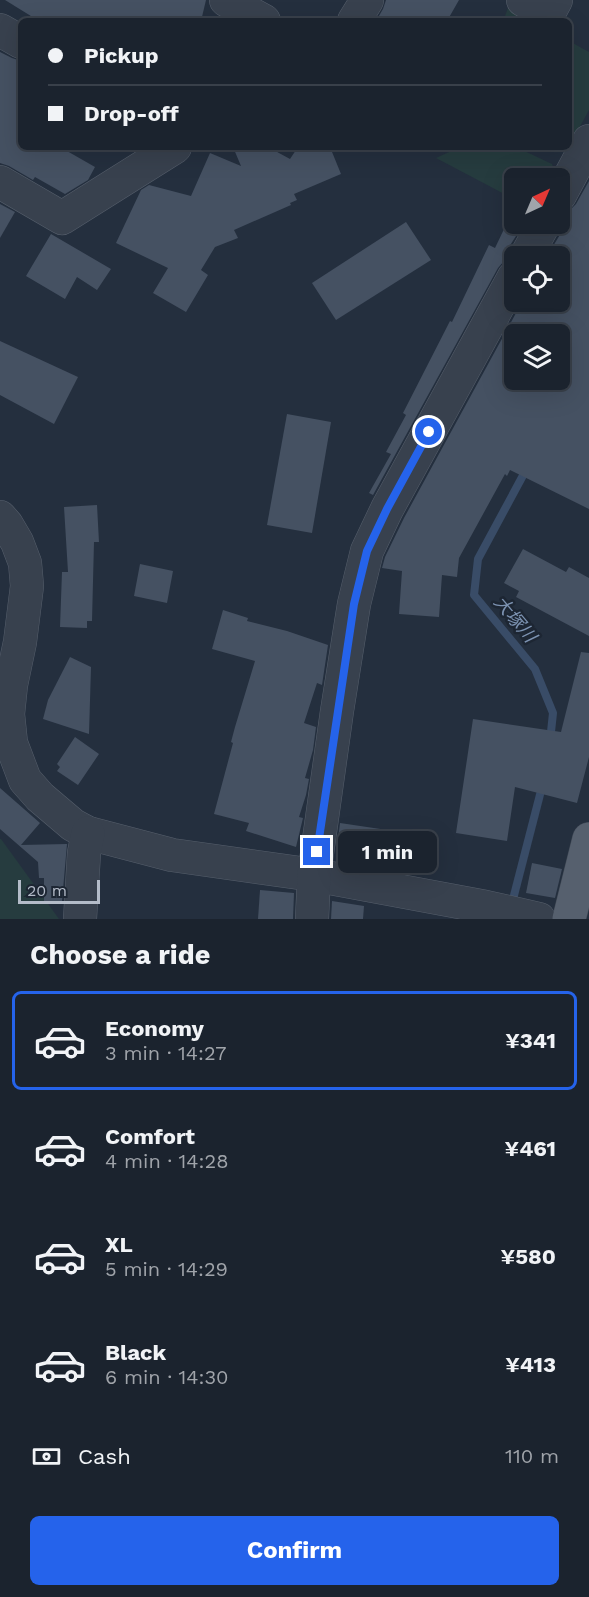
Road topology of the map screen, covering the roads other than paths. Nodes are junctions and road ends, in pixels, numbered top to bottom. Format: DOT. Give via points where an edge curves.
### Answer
graph roads {
  1 [pos="226,0"];
  2 [pos="367,0"];
  3 [pos="523,0"];
  4 [pos="556,0"];
  5 [pos="259,18"];
  6 [pos="356,18"];
  7 [pos="0,30"];
  8 [pos="18,40"];
  9 [pos="589,141"];
  10 [pos="170,150"];
  11 [pos="570,176"];
  12 [pos="0,182"];
  13 [pos="504,295"];
  14 [pos="0,516"];
  15 [pos="88,833"];
  16 [pos="589,839"];
  17 [pos="314,875"];
  18 [pos="513,913"];
  19 [pos="80,919"];
  20 [pos="312,919"];
  21 [pos="569,919"];
  1 -- 5 [label="street"];
  2 -- 6 [label="street"];
  3 -- 4 [label="street" via="544,12 550,11"];
  7 -- 8 [label="street"];
  9 -- 11 [label="street"];
  10 -- 12 [label="street" via="62,218"];
  13 -- 17 [label="street" via="367,551 352,615"];
  14 -- 15 [label="street" via="17,542 25,563 27,586 8,714 11,743 25,780 73,825"];
  15 -- 17 [label="street" via="172,855"];
  15 -- 19 [label="street"];
  16 -- 21 [label="main road"];
  17 -- 18 [label="street"];
  17 -- 20 [label="street"];
}
